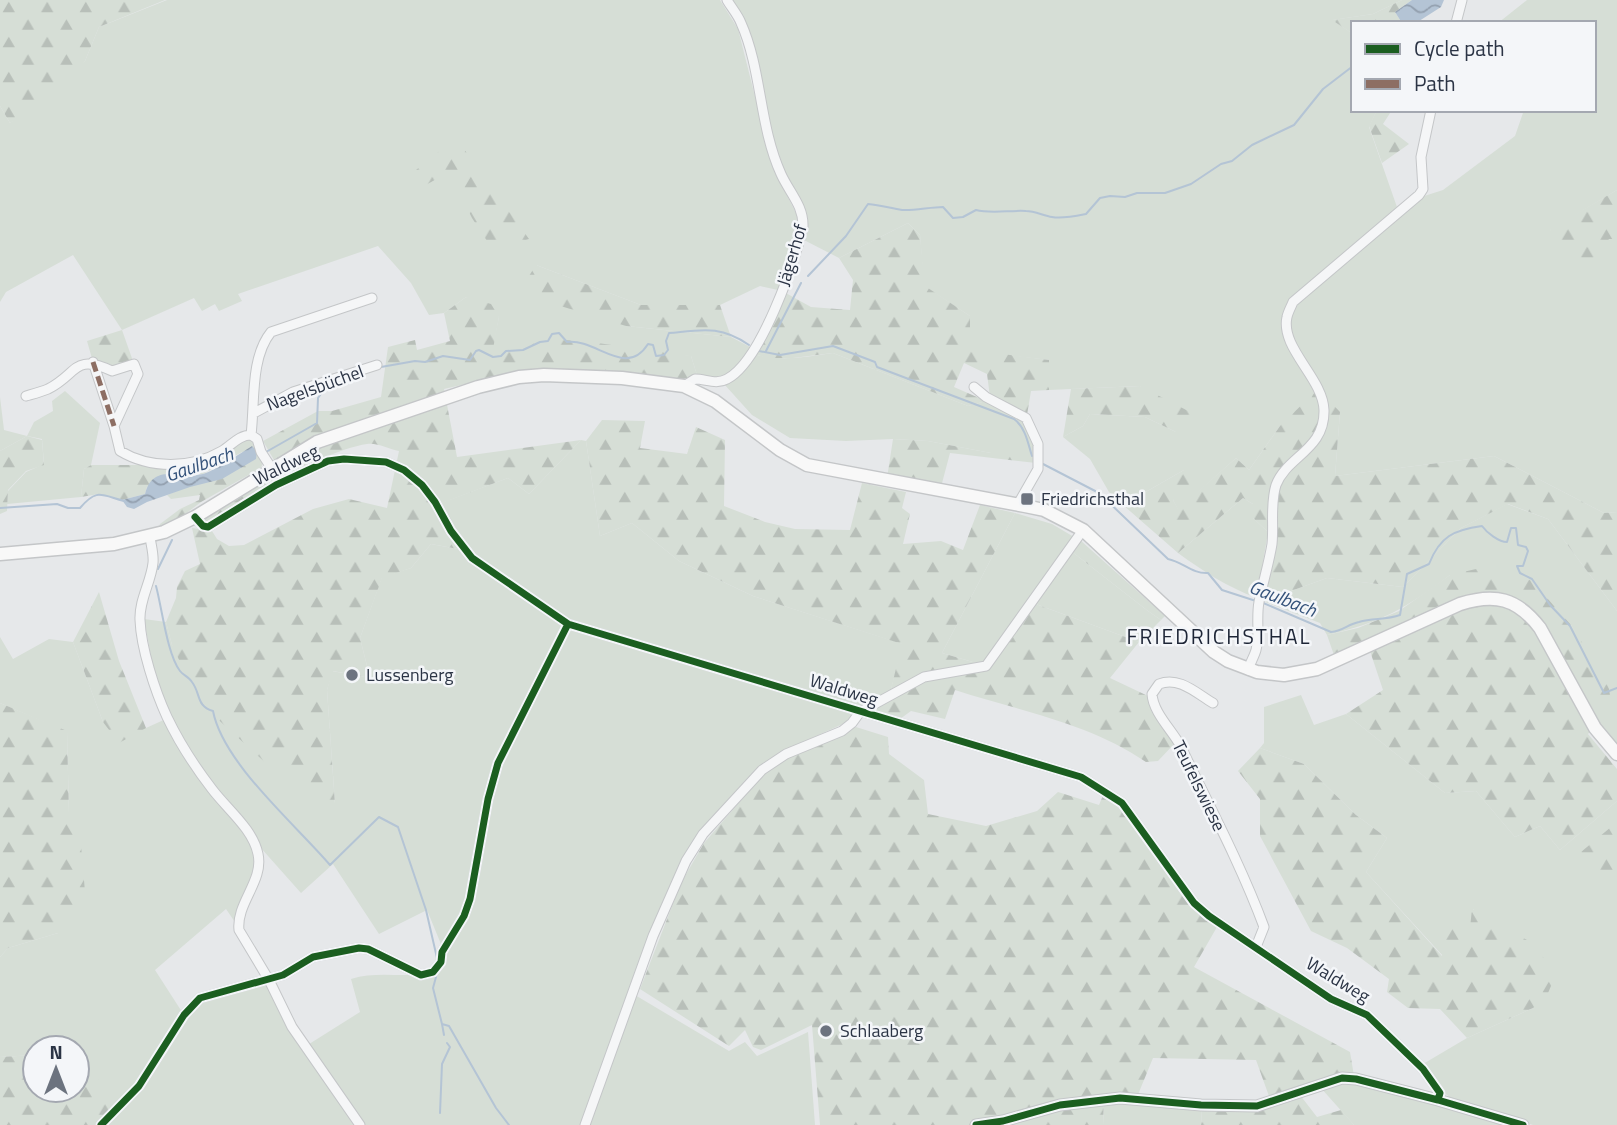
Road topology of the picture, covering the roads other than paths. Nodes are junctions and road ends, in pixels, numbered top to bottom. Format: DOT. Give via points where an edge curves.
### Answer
graph roads {
  1 [pos="727,0"];
  2 [pos="1462,0"];
  3 [pos="1457,21"];
  4 [pos="1432,112"];
  5 [pos="372,298"];
  6 [pos="93,362"];
  7 [pos="377,365"];
  8 [pos="684,386"];
  9 [pos="974,387"];
  10 [pos="26,396"];
  11 [pos="254,413"];
  12 [pos="114,426"];
  13 [pos="251,435"];
  14 [pos="266,460"];
  15 [pos="1018,504"];
  16 [pos="195,517"];
  17 [pos="1083,530"];
  18 [pos="150,537"];
  19 [pos="0,554"];
  20 [pos="568,624"];
  21 [pos="1248,670"];
  22 [pos="1213,703"];
  23 [pos="860,712"];
  24 [pos="1617,754"];
  25 [pos="1256,947"];
  26 [pos="269,980"];
  27 [pos="1438,1100"];
  28 [pos="101,1125"];
  29 [pos="360,1125"];
  30 [pos="585,1125"];
  31 [pos="976,1125"];
  32 [pos="1522,1125"];
  1 -- 8 [label="street, Jägerhof" via="741,22 771,144 780,173 803,215 803,227 770,321 740,367 724,381 695,379"];
  2 -- 3 [label="street"];
  4 -- 21 [label="street" via="1421,157 1423,189 1419,195 1293,302 1287,318 1288,336 1318,389 1324,416 1316,439 1282,473 1273,496 1272,543 1259,601 1256,650"];
  5 -- 11 [label="street, Nagelsbüchel" via="271,332 258,360"];
  6 -- 10 [label="street" via="70,372 49,389"];
  6 -- 12 [label="street"];
  6 -- 12 [label="street" via="112,371 134,364 138,374"];
  7 -- 11 [label="street, Nagelsbüchel" via="293,392"];
  8 -- 14 [label="main road" via="576,376 509,379"];
  8 -- 15 [label="main road" via="715,401 807,465"];
  9 -- 15 [label="street" via="1026,418 1038,444 1038,469"];
  11 -- 13 [label="street, Nagelsbüchel"];
  12 -- 13 [label="street" via="120,451 137,461 163,464 189,463"];
  13 -- 14 [label="street"];
  14 -- 16 [label="main road"];
  15 -- 17 [label="main road" via="1044,510"];
  16 -- 18 [label="main road"];
  16 -- 20 [label="street, Waldweg" via="202,527 208,527 276,485 328,461 386,462 422,485 472,558"];
  17 -- 21 [label="main road" via="1214,652"];
  17 -- 23 [label="street" via="986,666 924,677"];
  18 -- 19 [label="main road"];
  18 -- 26 [label="street" via="153,562 140,619 149,666 168,718 257,850 256,879 239,928"];
  20 -- 23 [label="street, Waldweg"];
  20 -- 26 [label="street" via="498,763 464,916 442,952 442,962 433,972 421,975 362,948 313,957"];
  21 -- 24 [label="main road" via="1284,675 1317,669 1460,604 1494,598 1529,614 1595,728"];
  22 -- 25 [label="street, Teufelswiese" via="1172,681 1159,684 1152,694 1153,704 1178,741 1252,895 1264,927"];
  23 -- 25 [label="street, Waldweg" via="1081,777 1109,793 1133,816 1194,903"];
  23 -- 30 [label="street" via="842,731 786,754 762,770 703,834 653,936"];
  25 -- 27 [label="street, Waldweg" via="1331,999 1367,1015 1423,1069 1440,1093"];
  26 -- 28 [label="street" via="200,999 184,1015 139,1086"];
  26 -- 29 [label="street" via="292,1027"];
  27 -- 31 [label="street" via="1342,1078 1257,1106 1120,1098 1060,1105"];
  27 -- 32 [label="street"];
}
